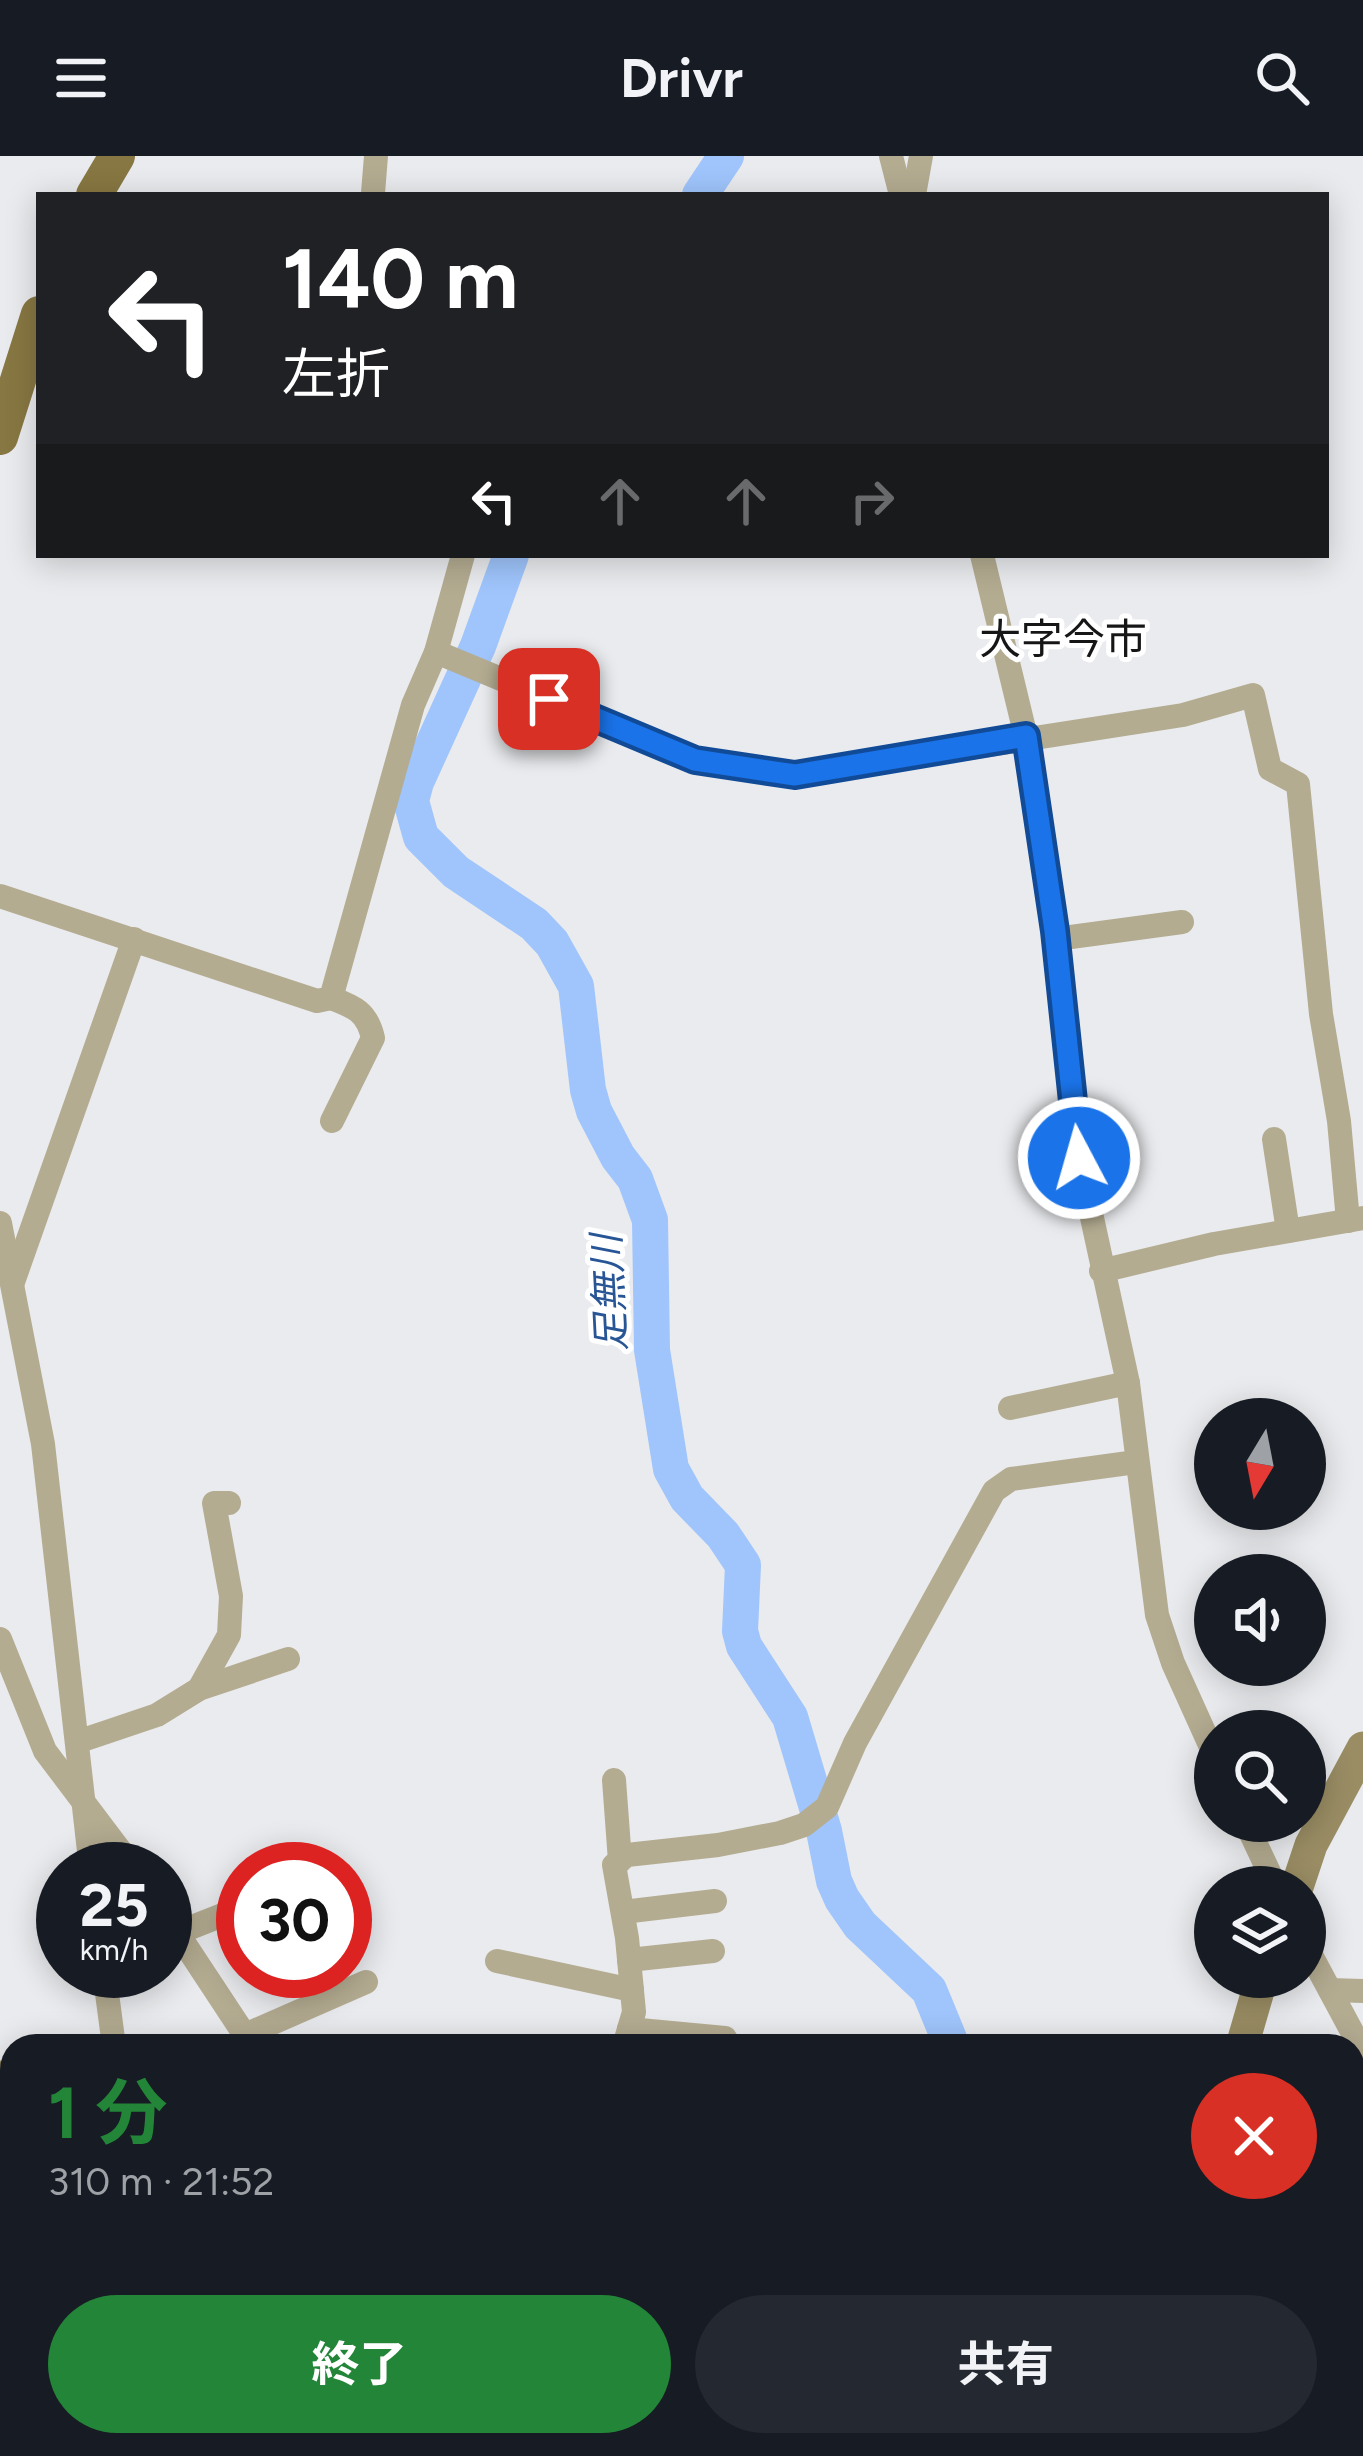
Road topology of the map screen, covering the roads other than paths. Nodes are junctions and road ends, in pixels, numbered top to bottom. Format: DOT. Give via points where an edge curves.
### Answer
graph roads {
  1 [pos="117,156"];
  2 [pos="376,156"];
  3 [pos="891,156"];
  4 [pos="921,156"];
  5 [pos="96,192"];
  6 [pos="374,192"];
  7 [pos="900,192"];
  8 [pos="915,192"];
  9 [pos="36,323"];
  10 [pos="0,436"];
  11 [pos="462,558"];
  12 [pos="983,558"];
  13 [pos="436,652"];
  14 [pos="1026,736"];
  15 [pos="0,896"];
  16 [pos="1182,922"];
  17 [pos="134,939"];
  18 [pos="1056,939"];
  19 [pos="331,998"];
  20 [pos="332,1120"];
  21 [pos="1274,1139"];
  22 [pos="1356,1220"];
  23 [pos="0,1222"];
  24 [pos="1288,1231"];
  25 [pos="1101,1270"];
  26 [pos="12,1284"];
  27 [pos="1128,1383"];
  28 [pos="1010,1408"];
  29 [pos="1136,1462"];
  30 [pos="229,1503"];
  31 [pos="0,1639"];
  32 [pos="288,1659"];
  33 [pos="199,1689"];
  34 [pos="1194,1710"];
  35 [pos="77,1742"];
  36 [pos="1363,1748"];
  37 [pos="614,1780"];
  38 [pos="84,1801"];
  39 [pos="88,1842"];
  40 [pos="114,1842"];
  41 [pos="620,1861"];
  42 [pos="1304,1866"];
  43 [pos="715,1901"];
  44 [pos="623,1912"];
  45 [pos="713,1951"];
  46 [pos="192,1956"];
  47 [pos="629,1960"];
  48 [pos="497,1961"];
  49 [pos="1326,1983"];
  50 [pos="632,1990"];
  51 [pos="1330,1990"];
  52 [pos="1363,1991"];
  53 [pos="108,1998"];
  54 [pos="334,1998"];
  55 [pos="1256,1998"];
  56 [pos="112,2034"];
  57 [pos="243,2034"];
  58 [pos="262,2034"];
  59 [pos="627,2034"];
  60 [pos="1245,2034"];
  61 [pos="1353,2034"];
  1 -- 5 [label="main road"];
  2 -- 6 [label="street"];
  3 -- 7 [label="street"];
  4 -- 8 [label="street"];
  9 -- 10 [label="main road"];
  11 -- 13 [label="street"];
  12 -- 14 [label="street"];
  13 -- 14 [label="street" via="695,760 740,770 795,775"];
  13 -- 19 [label="street" via="413,705"];
  14 -- 18 [label="street"];
  14 -- 22 [label="street" via="1183,715 1253,694 1270,769 1298,784 1321,1014"];
  15 -- 17 [label="street"];
  16 -- 18 [label="street"];
  17 -- 19 [label="street" via="317,1001"];
  17 -- 26 [label="street"];
  18 -- 25 [label="street" via="1079,1158"];
  19 -- 20 [label="street" via="358,1008 374,1038"];
  21 -- 24 [label="street"];
  22 -- 24 [label="street"];
  23 -- 26 [label="street"];
  24 -- 25 [label="street"];
  25 -- 27 [label="street"];
  26 -- 35 [label="street" via="43,1444"];
  27 -- 28 [label="street"];
  27 -- 29 [label="street"];
  29 -- 34 [label="street" via="1157,1615"];
  29 -- 41 [label="street" via="1011,1479 994,1491 827,1807 804,1825"];
  30 -- 33 [label="street" via="214,1503 231,1596 229,1635"];
  31 -- 38 [label="street" via="45,1751"];
  32 -- 33 [label="street"];
  33 -- 35 [label="street" via="157,1715"];
  35 -- 38 [label="street"];
  36 -- 42 [label="street"];
  37 -- 41 [label="street"];
  38 -- 39 [label="street"];
  38 -- 40 [label="street"];
  41 -- 44 [label="street" via="614,1865"];
  43 -- 44 [label="street"];
  44 -- 47 [label="street"];
  45 -- 47 [label="street"];
  46 -- 57 [label="street"];
  47 -- 50 [label="street"];
  48 -- 50 [label="street"];
  49 -- 51 [label="street"];
  50 -- 59 [label="street"];
  51 -- 52 [label="street"];
  51 -- 61 [label="street"];
  53 -- 56 [label="street"];
  54 -- 58 [label="street"];
  55 -- 60 [label="street"];
}
